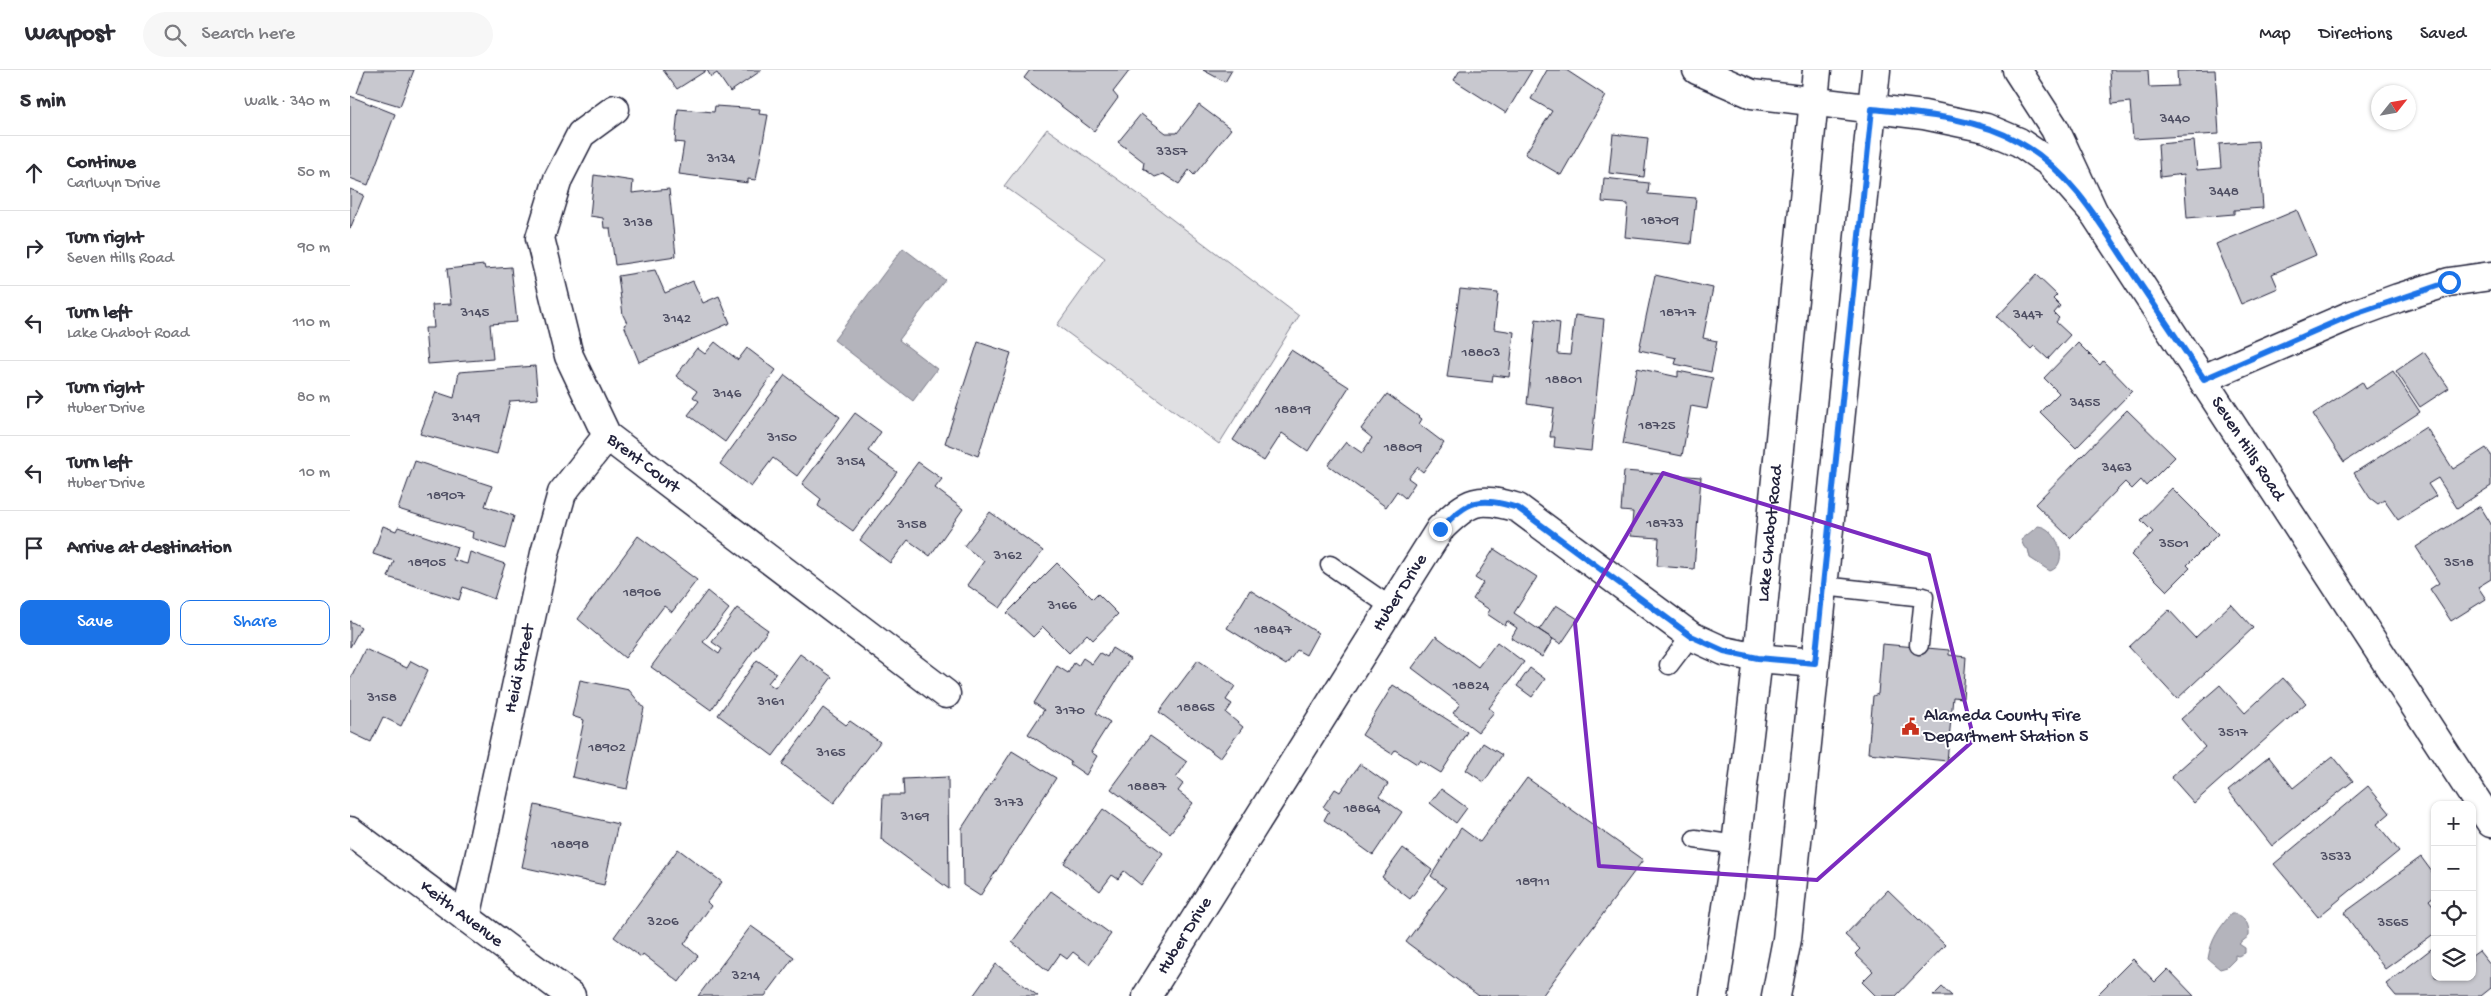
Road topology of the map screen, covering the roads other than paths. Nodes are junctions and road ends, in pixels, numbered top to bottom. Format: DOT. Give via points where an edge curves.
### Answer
graph roads {
  1 [pos="1697,70"];
  2 [pos="1817,70"];
  3 [pos="1876,70"];
  4 [pos="2017,70"];
  5 [pos="1813,102"];
  6 [pos="615,109"];
  7 [pos="1872,109"];
  8 [pos="2094,213"];
  9 [pos="2491,276"];
  10 [pos="2204,379"];
  11 [pos="607,436"];
  12 [pos="1330,565"];
  13 [pos="1823,586"];
  14 [pos="1391,607"];
  15 [pos="1691,636"];
  16 [pos="1919,645"];
  17 [pos="1758,658"];
  18 [pos="1815,663"];
  19 [pos="1669,665"];
  20 [pos="946,694"];
  21 [pos="2491,823"];
  22 [pos="350,831"];
  23 [pos="1695,838"];
  24 [pos="1736,845"];
  25 [pos="466,918"];
  26 [pos="571,996"];
  27 [pos="1147,996"];
  28 [pos="1714,996"];
  29 [pos="1776,996"];
  1 -- 5 [label="street, Seven Hills Road" via="1752,94"];
  2 -- 5 [label="street, Lake Chabot Road"];
  3 -- 7 [label="street"];
  4 -- 8 [label="street" via="2055,130"];
  5 -- 7 [label="street, Seven Hills Road"];
  5 -- 17 [label="street, Lake Chabot Road"];
  6 -- 11 [label="street, Brent Court" via="581,134 558,179 540,238 569,356"];
  7 -- 8 [label="street, Seven Hills Road" via="1963,122 2010,138 2050,163"];
  7 -- 13 [label="street"];
  8 -- 10 [label="street, Seven Hills Road"];
  9 -- 10 [label="street" via="2449,282 2398,298"];
  10 -- 21 [label="street, Seven Hills Road"];
  11 -- 20 [label="street, Brent Court"];
  11 -- 25 [label="street, Heidi Street" via="562,493 545,554"];
  12 -- 14 [label="lane"];
  13 -- 16 [label="lane" via="1924,597"];
  13 -- 18 [label="street"];
  14 -- 15 [label="street, Huber Drive" via="1440,529 1474,502 1494,501 1518,508"];
  14 -- 27 [label="street, Huber Drive"];
  15 -- 17 [label="street, Huber Drive" via="1724,651"];
  15 -- 19 [label="lane"];
  17 -- 18 [label="street, Huber Drive"];
  17 -- 24 [label="street, Lake Chabot Road"];
  18 -- 29 [label="street" via="1787,939"];
  22 -- 25 [label="street, Keith Avenue"];
  23 -- 24 [label="lane"];
  24 -- 28 [label="street, Lake Chabot Road"];
  25 -- 26 [label="street, Keith Avenue"];
}
